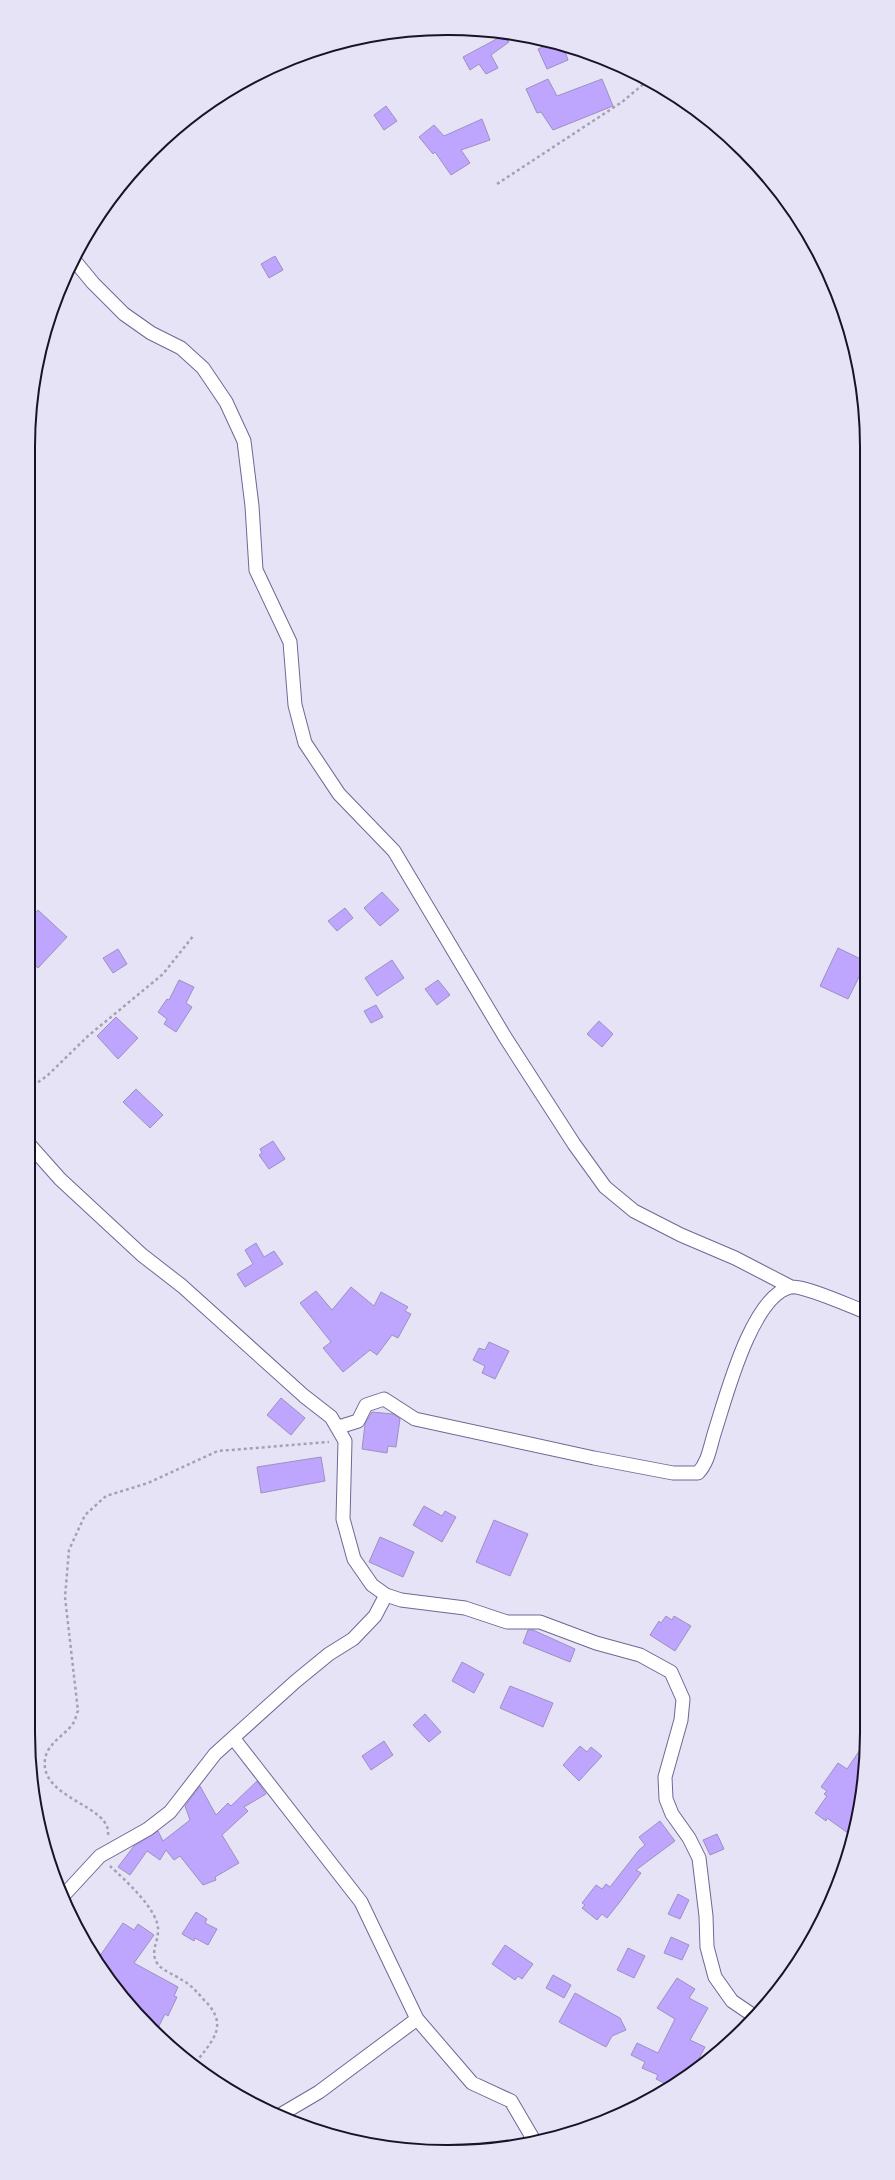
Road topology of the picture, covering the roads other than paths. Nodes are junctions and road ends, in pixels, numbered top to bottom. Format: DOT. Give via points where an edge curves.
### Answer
graph roads {
  1 [pos="78,265"];
  2 [pos="35,1151"];
  3 [pos="791,1287"];
  4 [pos="860,1310"];
  5 [pos="339,1427"];
  6 [pos="386,1595"];
  7 [pos="234,1738"];
  8 [pos="67,1892"];
  9 [pos="750,2013"];
  10 [pos="417,2019"];
  11 [pos="285,2112"];
  12 [pos="532,2136"];
  1 -- 3 [label="street" via="124,314 151,333 181,348 203,368 226,402 244,442 256,570 290,642 295,705 305,743 339,794 394,851 505,1037 578,1150 605,1187 634,1211"];
  2 -- 5 [label="street" via="60,1179 142,1255 209,1309 286,1380 331,1417"];
  3 -- 4 [label="street" via="808,1290"];
  3 -- 5 [label="street" via="774,1296 761,1311 748,1335 724,1402 706,1465 698,1473 673,1473 601,1460 415,1419 384,1399 366,1405 358,1421"];
  5 -- 6 [label="street" via="345,1441 343,1519 354,1559 372,1585"];
  6 -- 7 [label="street" via="375,1616 353,1640 329,1654 307,1672"];
  6 -- 9 [label="street" via="401,1600 465,1608 507,1622 540,1622 596,1643 640,1655 671,1672 684,1699 681,1720 665,1777 666,1798 672,1814 699,1858 707,1947 715,1977 732,2001"];
  7 -- 8 [label="street" via="214,1754 170,1812 148,1830 104,1854"];
  7 -- 10 [label="street" via="361,1902"];
  10 -- 11 [label="street" via="319,2092"];
  10 -- 12 [label="street" via="472,2083 511,2101"];
}
